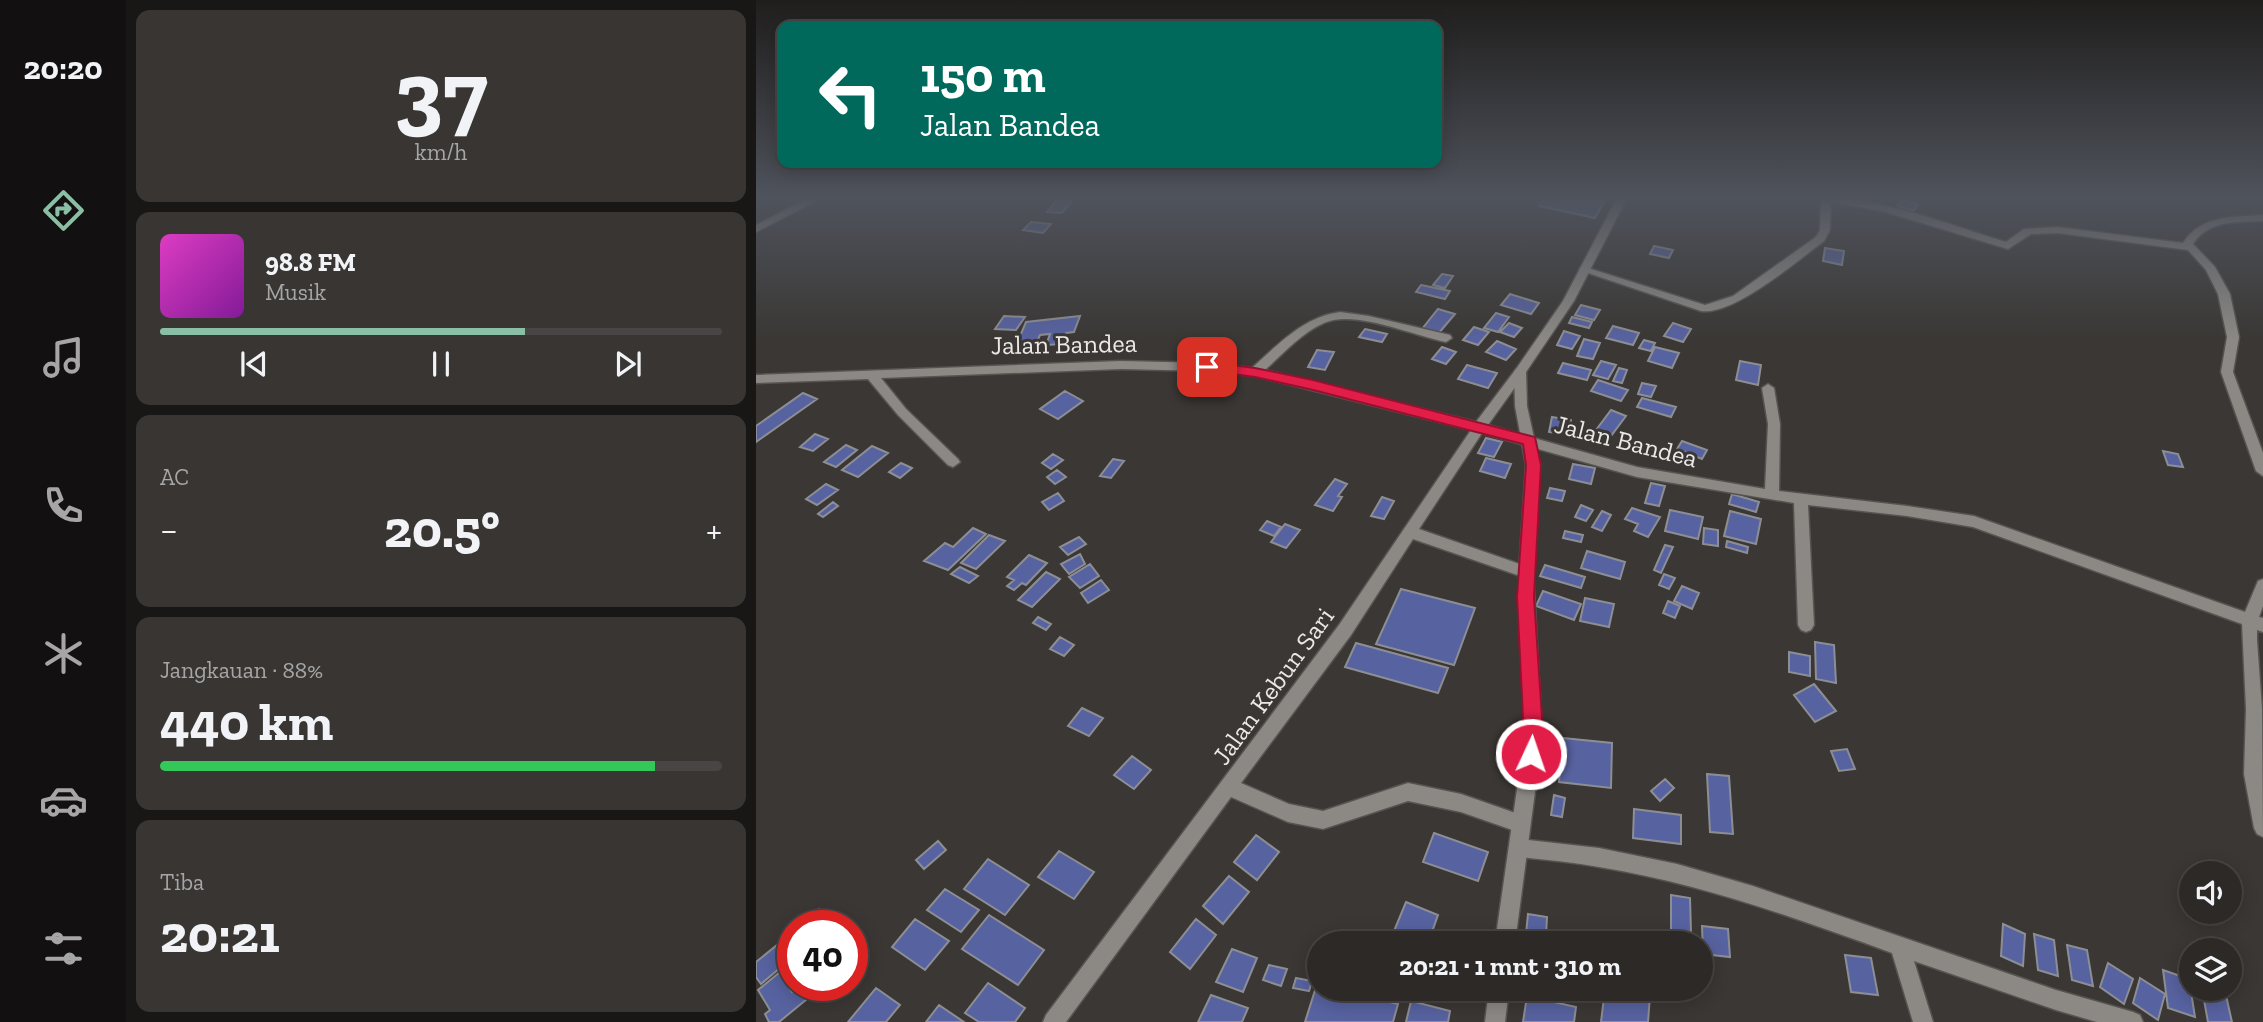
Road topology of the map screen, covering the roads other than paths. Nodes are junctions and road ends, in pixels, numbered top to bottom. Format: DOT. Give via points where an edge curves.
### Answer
graph roads {
  1 [pos="2187,245"];
  2 [pos="1597,246"];
  3 [pos="1811,246"];
  4 [pos="1584,270"];
  5 [pos="1446,338"];
  6 [pos="1255,372"];
  7 [pos="1520,372"];
  8 [pos="872,376"];
  9 [pos="756,379"];
  10 [pos="1768,388"];
  11 [pos="1479,427"];
  12 [pos="1530,441"];
  13 [pos="953,462"];
  14 [pos="2263,471"];
  15 [pos="1772,495"];
  16 [pos="1801,500"];
  17 [pos="1411,532"];
  18 [pos="1526,572"];
  19 [pos="2263,585"];
  20 [pos="2256,623"];
  21 [pos="1806,625"];
  22 [pos="1229,787"];
  23 [pos="1521,824"];
  24 [pos="2263,828"];
  25 [pos="1519,848"];
  26 [pos="1507,931"];
  27 [pos="1899,944"];
  28 [pos="1498,1001"];
  29 [pos="1053,1022"];
  30 [pos="1495,1022"];
  31 [pos="1923,1022"];
  32 [pos="2133,1022"];
  1 -- 14 [label="street" via="2211,269 2224,294 2233,337 2227,372"];
  2 -- 4 [label="street, Jalan Kebun Sari"];
  3 -- 4 [label="street" via="1744,294 1705,309"];
  4 -- 7 [label="street, Jalan Kebun Sari"];
  5 -- 6 [label="street" via="1361,319 1329,317 1310,326"];
  6 -- 8 [label="street, Jalan Bandea" via="1121,365"];
  6 -- 11 [label="street, Jalan Bandea"];
  7 -- 11 [label="street, Jalan Kebun Sari"];
  7 -- 12 [label="street" via="1521,406"];
  8 -- 9 [label="street, Jalan Bandea"];
  8 -- 13 [label="street"];
  10 -- 15 [label="street" via="1774,424"];
  11 -- 12 [label="street, Jalan Bandea"];
  11 -- 17 [label="street, Jalan Kebun Sari"];
  12 -- 15 [label="street, Jalan Bandea" via="1637,472"];
  12 -- 18 [label="street" via="1533,465"];
  15 -- 16 [label="street, Jalan Bandea"];
  16 -- 20 [label="street, Jalan Bandea" via="1973,522"];
  16 -- 21 [label="street"];
  17 -- 18 [label="street"];
  17 -- 22 [label="street, Jalan Kebun Sari" via="1345,631"];
  18 -- 23 [label="street" via="1533,717"];
  19 -- 20 [label="street"];
  20 -- 24 [label="street" via="2253,774"];
  22 -- 23 [label="street" via="1309,819 1323,820 1408,792 1461,803"];
  22 -- 29 [label="street, Jalan Kebun Sari"];
  23 -- 25 [label="street"];
  25 -- 26 [label="street"];
  25 -- 27 [label="street" via="1633,863 1768,900"];
  27 -- 31 [label="street"];
  27 -- 32 [label="street"];
  28 -- 30 [label="street"];
}
